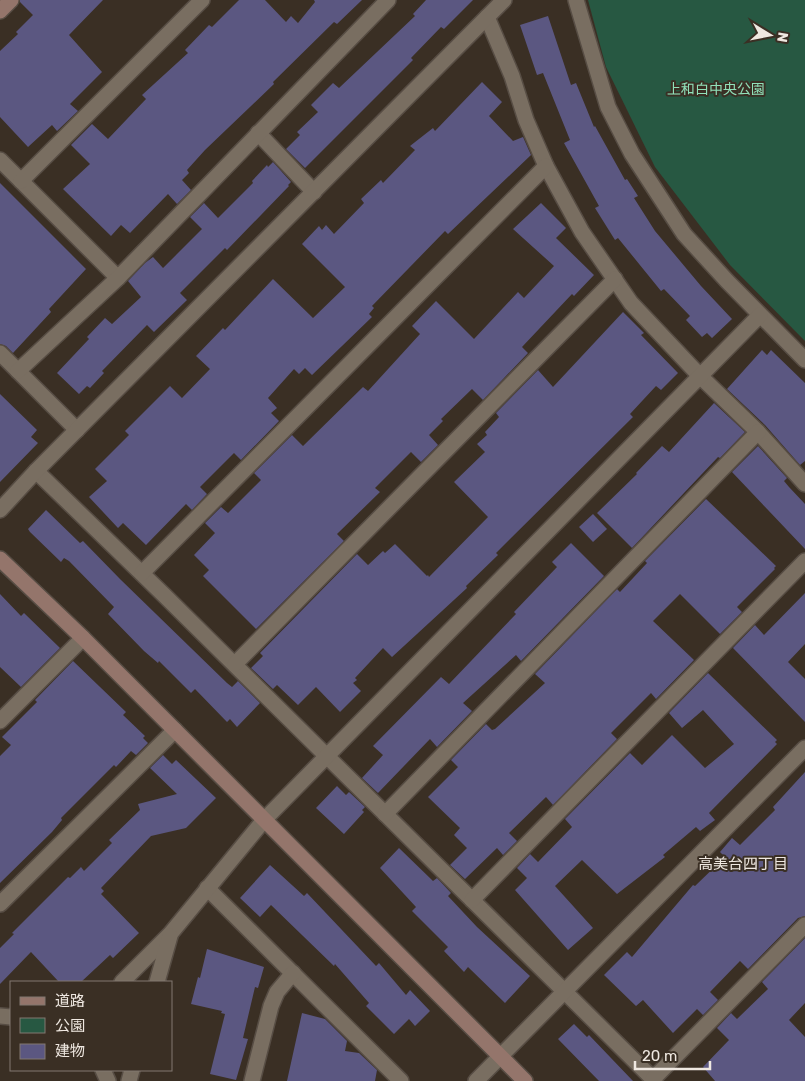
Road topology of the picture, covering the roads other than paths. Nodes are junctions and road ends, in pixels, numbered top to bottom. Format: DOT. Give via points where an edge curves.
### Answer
graph roads {
  1 [pos="11,0"];
  2 [pos="202,0"];
  3 [pos="504,0"];
  4 [pos="576,0"];
  5 [pos="383,2"];
  6 [pos="0,11"];
  7 [pos="487,17"];
  8 [pos="258,133"];
  9 [pos="0,160"];
  10 [pos="546,166"];
  11 [pos="21,181"];
  12 [pos="314,192"];
  13 [pos="118,278"];
  14 [pos="615,279"];
  15 [pos="760,315"];
  16 [pos="0,353"];
  17 [pos="805,360"];
  18 [pos="18,371"];
  19 [pos="700,376"];
  20 [pos="77,430"];
  21 [pos="758,432"];
  22 [pos="36,472"];
  23 [pos="805,484"];
  24 [pos="0,510"];
  25 [pos="0,559"];
  26 [pos="805,561"];
  27 [pos="142,573"];
  28 [pos="83,638"];
  29 [pos="235,664"];
  30 [pos="0,721"];
  31 [pos="175,730"];
  32 [pos="805,748"];
  33 [pos="327,756"];
  34 [pos="385,814"];
  35 [pos="264,820"];
  36 [pos="208,888"];
  37 [pos="472,900"];
  38 [pos="0,904"];
  39 [pos="805,925"];
  40 [pos="171,933"];
  41 [pos="293,973"];
  42 [pos="123,981"];
  43 [pos="157,981"];
  44 [pos="564,991"];
  45 [pos="499,1055"];
  46 [pos="399,1080"];
  47 [pos="654,1080"];
  48 [pos="252,1081"];
  49 [pos="476,1081"];
  50 [pos="525,1081"];
  1 -- 6 [label="street"];
  2 -- 11 [label="street"];
  3 -- 7 [label="street"];
  4 -- 15 [label="street" via="608,107 632,154 684,234"];
  5 -- 8 [label="street"];
  7 -- 10 [label="street"];
  7 -- 12 [label="street"];
  8 -- 12 [label="street"];
  8 -- 13 [label="street"];
  9 -- 11 [label="street"];
  10 -- 14 [label="street" via="582,232"];
  10 -- 27 [label="street"];
  11 -- 13 [label="street"];
  12 -- 20 [label="street"];
  13 -- 18 [label="street"];
  14 -- 19 [label="street" via="631,302"];
  14 -- 29 [label="street"];
  15 -- 17 [label="street"];
  15 -- 19 [label="street"];
  16 -- 18 [label="street"];
  18 -- 20 [label="street"];
  19 -- 21 [label="street"];
  19 -- 33 [label="street"];
  20 -- 22 [label="street"];
  21 -- 23 [label="street"];
  21 -- 34 [label="street"];
  22 -- 24 [label="street"];
  22 -- 27 [label="street"];
  25 -- 28 [label="street"];
  26 -- 37 [label="street"];
  27 -- 29 [label="street"];
  28 -- 30 [label="street"];
  28 -- 31 [label="street"];
  29 -- 33 [label="street"];
  31 -- 35 [label="street"];
  31 -- 38 [label="street"];
  32 -- 44 [label="street"];
  33 -- 34 [label="street"];
  33 -- 35 [label="street"];
  34 -- 37 [label="street"];
  35 -- 36 [label="street"];
  35 -- 45 [label="street"];
  36 -- 40 [label="street"];
  36 -- 41 [label="street"];
  37 -- 44 [label="street"];
  39 -- 47 [label="street"];
  40 -- 42 [label="street"];
  40 -- 43 [label="street"];
  41 -- 46 [label="street"];
  41 -- 48 [label="street" via="277,992 271,1006"];
  44 -- 45 [label="street"];
  44 -- 47 [label="street"];
  45 -- 49 [label="street"];
  45 -- 50 [label="street"];
}
